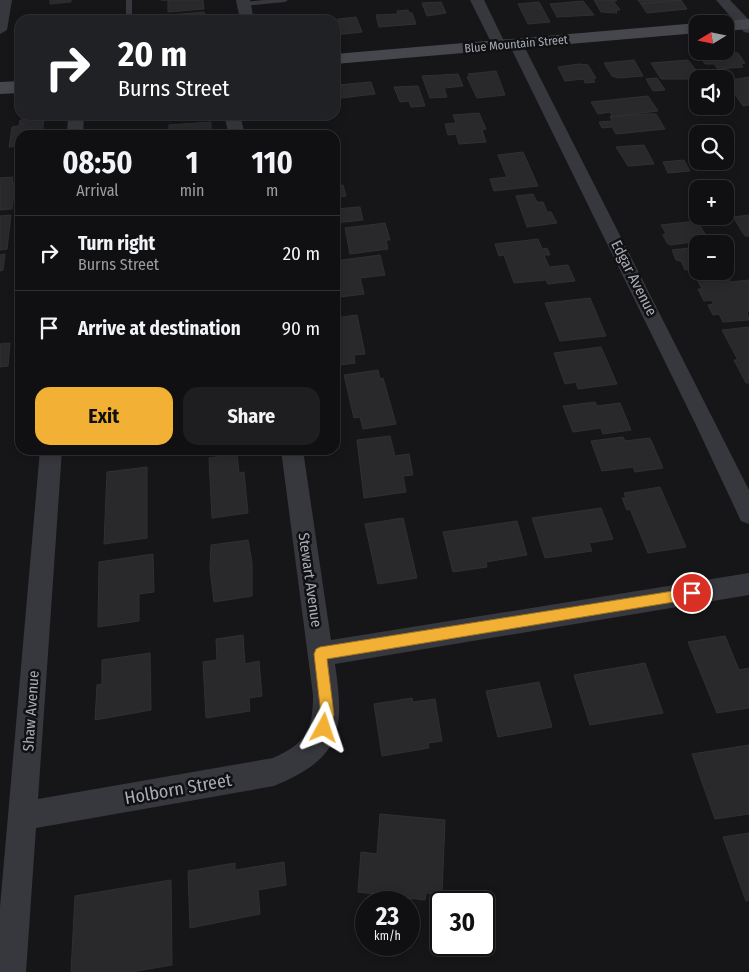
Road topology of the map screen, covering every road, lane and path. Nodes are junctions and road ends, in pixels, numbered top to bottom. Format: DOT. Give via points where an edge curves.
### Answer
graph roads {
  1 [pos="5,0"];
  2 [pos="129,0"];
  3 [pos="284,0"];
  4 [pos="477,0"];
  5 [pos="723,0"];
  6 [pos="244,2"];
  7 [pos="130,15"];
  8 [pos="245,15"];
  9 [pos="734,26"];
  10 [pos="747,26"];
  11 [pos="689,29"];
  12 [pos="0,30"];
  13 [pos="508,45"];
  14 [pos="340,60"];
  15 [pos="15,87"];
  16 [pos="0,88"];
  17 [pos="51,455"];
  18 [pos="293,455"];
  19 [pos="749,514"];
  20 [pos="749,584"];
  21 [pos="320,654"];
  22 [pos="322,740"];
  23 [pos="24,816"];
  24 [pos="10,972"];
  1 -- 12 [label="street"];
  2 -- 7 [label="lane"];
  3 -- 6 [label="lane"];
  4 -- 13 [label="street, Edgar Avenue"];
  5 -- 10 [label="street"];
  6 -- 8 [label="street"];
  9 -- 10 [label="main road"];
  11 -- 13 [label="main road, Blue Mountain Street"];
  13 -- 14 [label="main road, Blue Mountain Street"];
  13 -- 19 [label="street, Edgar Avenue" via="706,423"];
  15 -- 16 [label="main road"];
  17 -- 23 [label="street, Shaw Avenue"];
  18 -- 21 [label="street, Stewart Avenue"];
  20 -- 21 [label="street"];
  21 -- 22 [label="street, Stewart Avenue" via="327,715"];
  22 -- 23 [label="street, Holborn Street" via="294,764 274,772"];
  23 -- 24 [label="street, Shaw Avenue"];
}
